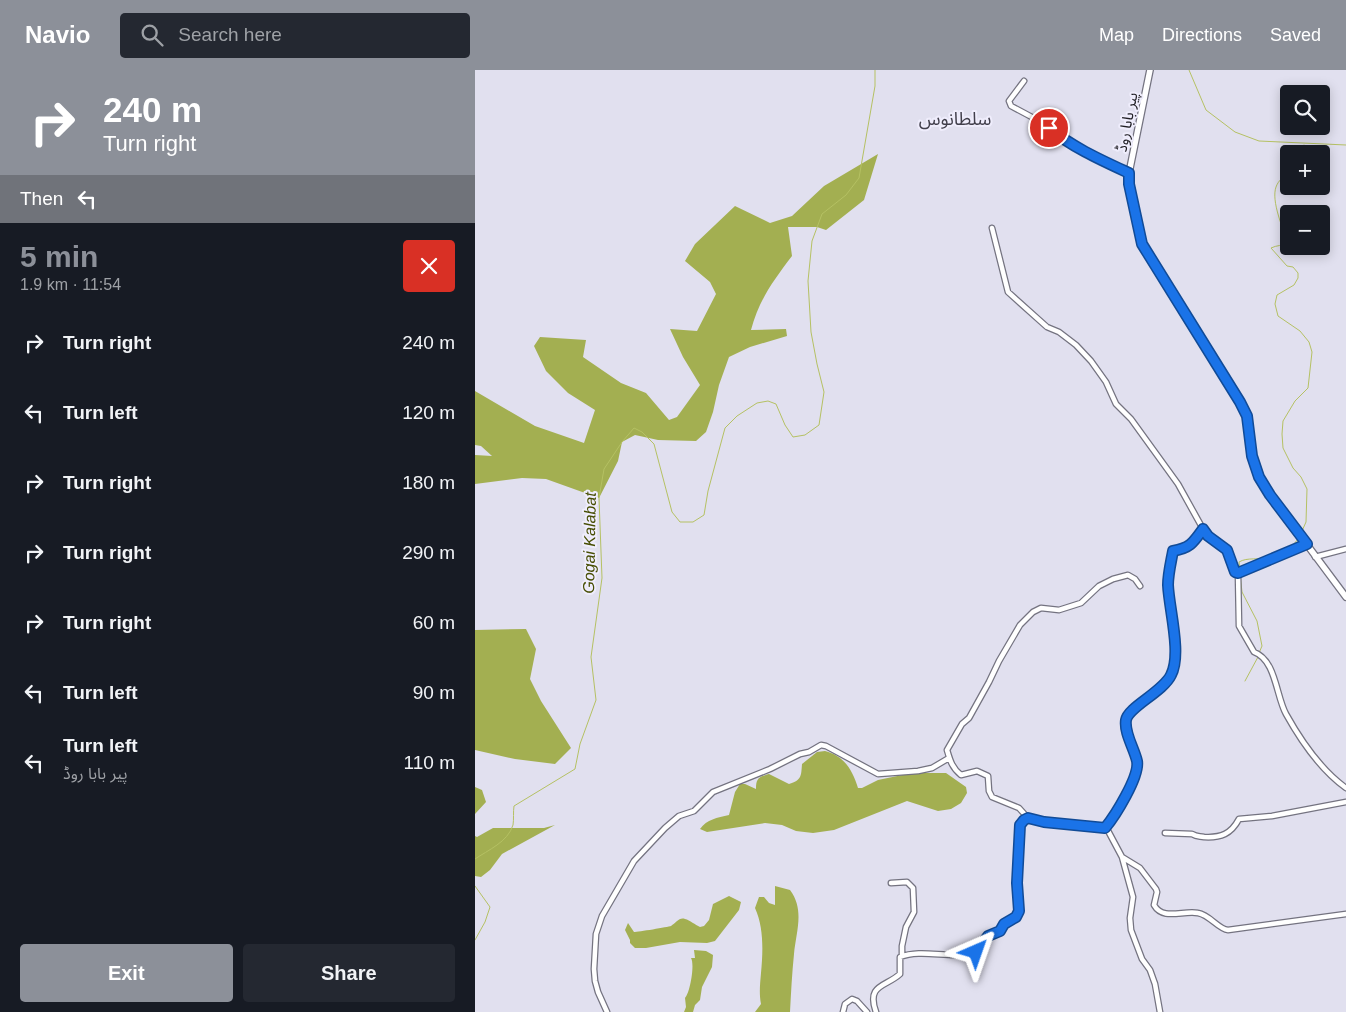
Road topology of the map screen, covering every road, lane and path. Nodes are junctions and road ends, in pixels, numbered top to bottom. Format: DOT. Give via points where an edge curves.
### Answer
graph roads {
  1 [pos="1150,70"];
  2 [pos="1024,81"];
  3 [pos="1129,173"];
  4 [pos="992,228"];
  5 [pos="1203,529"];
  6 [pos="1307,544"];
  7 [pos="1346,549"];
  8 [pos="1315,556"];
  9 [pos="1238,573"];
  10 [pos="1140,586"];
  11 [pos="1346,598"];
  12 [pos="949,758"];
  13 [pos="1346,788"];
  14 [pos="1346,802"];
  15 [pos="1028,818"];
  16 [pos="1106,827"];
  17 [pos="1165,833"];
  18 [pos="1122,857"];
  19 [pos="891,883"];
  20 [pos="1346,914"];
  21 [pos="902,956"];
  22 [pos="607,1012"];
  23 [pos="843,1012"];
  24 [pos="867,1012"];
  25 [pos="876,1012"];
  26 [pos="1160,1012"];
  1 -- 3 [label="main road, پیر بابا روڈ"];
  2 -- 3 [label="street" via="1009,101 1011,106"];
  3 -- 6 [label="main road, پیر بابا روڈ" via="1142,244 1240,402 1247,416 1252,456 1259,477"];
  4 -- 5 [label="street" via="1008,292 1047,327 1076,345 1091,361 1117,404 1178,484"];
  5 -- 9 [label="street" via="1227,550"];
  5 -- 16 [label="street" via="1193,543 1173,551 1168,584 1175,661 1171,675 1160,690 1132,710 1126,719 1138,770"];
  6 -- 8 [label="main road, پیر بابا روڈ"];
  6 -- 9 [label="street"];
  7 -- 8 [label="street"];
  8 -- 11 [label="main road, پیر بابا روڈ"];
  9 -- 13 [label="street" via="1239,626 1254,652 1261,654 1279,690 1281,705 1299,736 1323,767"];
  10 -- 12 [label="street" via="1128,575 1099,586 1081,604 1059,610 1041,608 1033,612 1020,625 969,718 947,750"];
  12 -- 15 [label="street" via="961,775 977,772 988,776 992,797 1019,808"];
  12 -- 22 [label="street" via="932,768 878,774 821,746 713,792 694,811 679,816 633,861 602,916 596,934 594,969 598,992"];
  14 -- 17 [label="street" via="1239,819 1234,828 1221,837"];
  15 -- 16 [label="street"];
  15 -- 21 [label="street" via="1020,825 1019,911 1016,917 996,934 988,936 976,952"];
  16 -- 18 [label="street"];
  18 -- 20 [label="street" via="1147,875 1157,892 1154,905 1161,912 1198,913 1223,929"];
  18 -- 26 [label="street" via="1133,897 1131,930 1155,984"];
  19 -- 21 [label="street" via="907,882 914,893 914,912 906,927"];
  21 -- 25 [label="street" via="900,974 876,991"];
  23 -- 24 [label="street" via="846,1002 852,999"];
}
